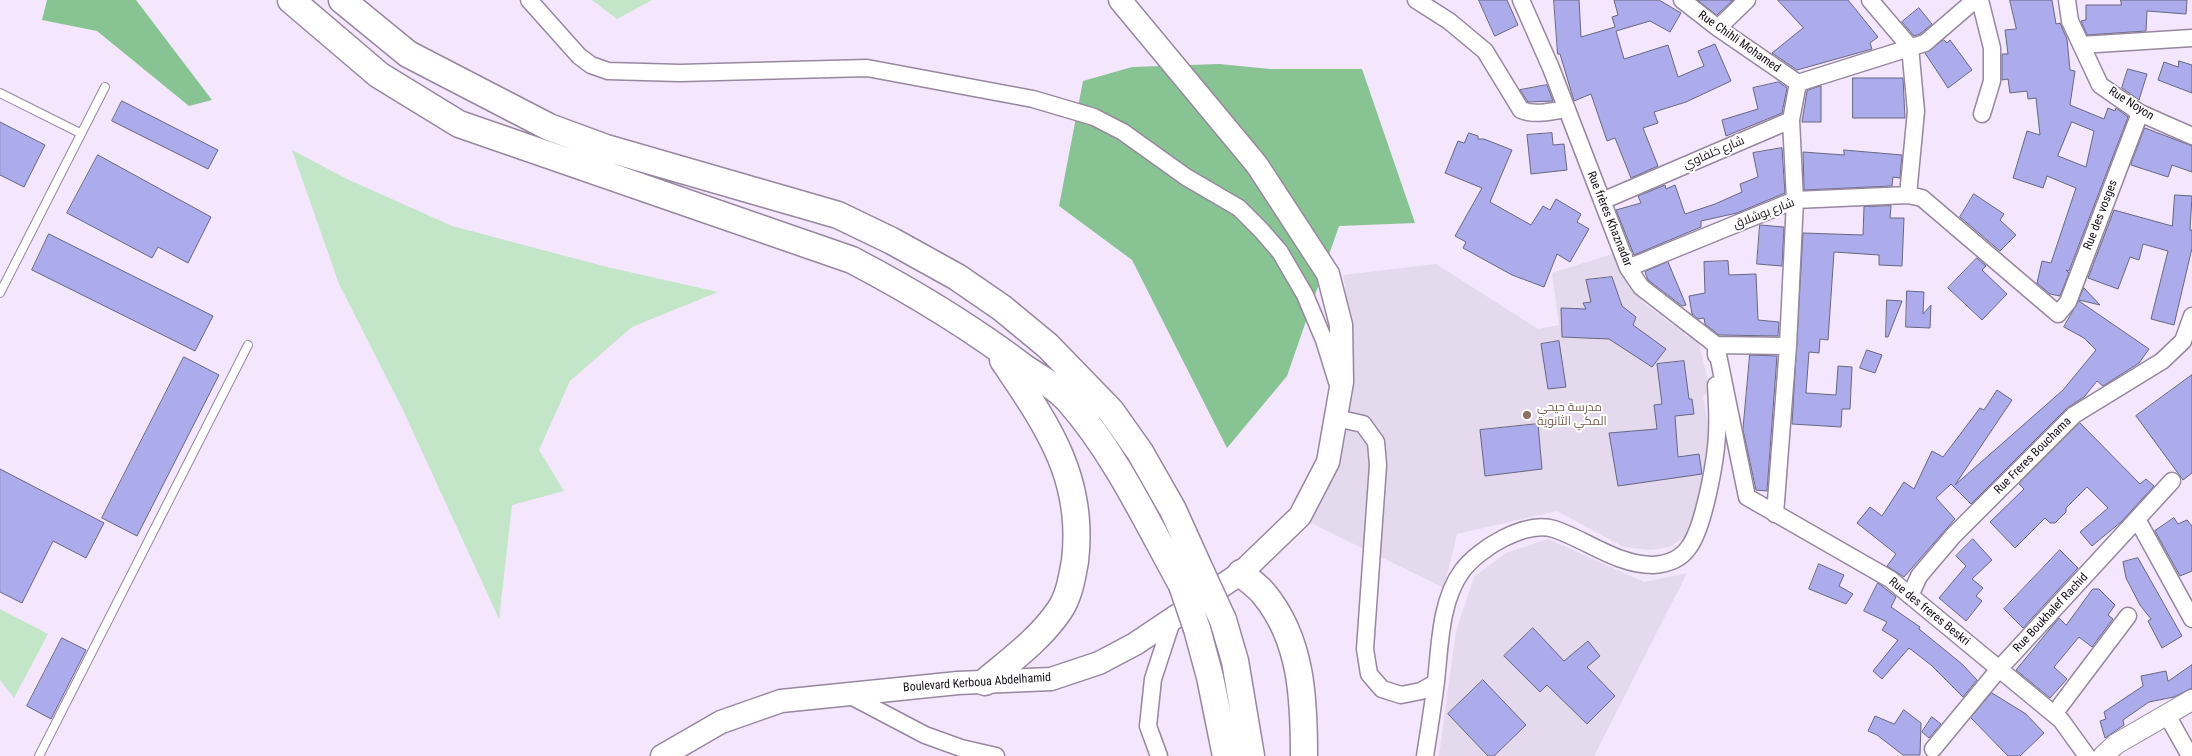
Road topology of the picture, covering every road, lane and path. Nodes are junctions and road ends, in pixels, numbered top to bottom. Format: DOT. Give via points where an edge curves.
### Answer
graph roads {
  1 [pos="291,0"];
  2 [pos="342,0"];
  3 [pos="529,0"];
  4 [pos="1120,0"];
  5 [pos="1416,0"];
  6 [pos="1522,0"];
  7 [pos="1682,0"];
  8 [pos="1747,0"];
  9 [pos="1870,0"];
  10 [pos="1975,0"];
  11 [pos="1980,0"];
  12 [pos="2067,0"];
  13 [pos="1718,28"];
  14 [pos="2192,38"];
  15 [pos="2081,45"];
  16 [pos="1910,47"];
  17 [pos="1798,82"];
  18 [pos="104,87"];
  19 [pos="0,93"];
  20 [pos="1566,109"];
  21 [pos="2140,113"];
  22 [pos="1982,114"];
  23 [pos="1791,120"];
  24 [pos="80,133"];
  25 [pos="2192,136"];
  26 [pos="1908,195"];
  27 [pos="1794,200"];
  28 [pos="1602,201"];
  29 [pos="1628,268"];
  30 [pos="0,274"];
  31 [pos="8,278"];
  32 [pos="0,293"];
  33 [pos="2192,316"];
  34 [pos="991,342"];
  35 [pos="248,344"];
  36 [pos="1716,344"];
  37 [pos="1788,346"];
  38 [pos="1340,391"];
  39 [pos="1336,418"];
  40 [pos="2172,481"];
  41 [pos="1775,514"];
  42 [pos="2137,519"];
  43 [pos="1241,574"];
  44 [pos="1191,579"];
  45 [pos="1910,596"];
  46 [pos="2128,616"];
  47 [pos="2192,619"];
  48 [pos="1172,620"];
  49 [pos="1999,669"];
  50 [pos="986,682"];
  51 [pos="1435,683"];
  52 [pos="846,693"];
  53 [pos="2192,700"];
  54 [pos="2054,714"];
  55 [pos="2167,715"];
  56 [pos="1933,749"];
  57 [pos="39,756"];
  58 [pos="662,756"];
  59 [pos="996,756"];
  60 [pos="1159,756"];
  61 [pos="1226,756"];
  62 [pos="1251,756"];
  63 [pos="1304,756"];
  64 [pos="1425,756"];
  65 [pos="2087,756"];
  66 [pos="2102,756"];
  67 [pos="2190,756"];
  1 -- 34 [label="highway" via="379,75 459,124 852,260 914,292"];
  2 -- 44 [label="highway" via="408,54 549,127 606,148 838,215 957,277 1048,346 1111,411 1140,452 1173,510"];
  3 -- 38 [label="street" via="579,56 608,71 680,73 868,68 1033,99 1094,117 1123,132 1186,177 1239,208 1261,230 1280,252 1306,295"];
  4 -- 38 [label="main road, Boulevard Kerboua Abdelhamid" via="1257,165 1328,274 1341,325"];
  5 -- 20 [label="street" via="1449,21 1485,51 1521,110 1529,114"];
  6 -- 20 [label="street, Rue frères Khaznadar"];
  7 -- 13 [label="street, Rue Chihli Mohamed"];
  8 -- 13 [label="street"];
  9 -- 16 [label="street"];
  10 -- 16 [label="street" via="1925,43"];
  11 -- 22 [label="street" via="1992,48 1992,81"];
  12 -- 15 [label="street, Rue Noyon" via="2070,21"];
  13 -- 17 [label="street, Rue Chihli Mohamed"];
  14 -- 15 [label="street"];
  15 -- 21 [label="street, Rue Noyon" via="2100,85"];
  16 -- 17 [label="street"];
  16 -- 26 [label="street" via="1916,111"];
  17 -- 23 [label="street"];
  18 -- 24 [label="lane"];
  19 -- 24 [label="lane"];
  20 -- 28 [label="street, Rue frères Khaznadar"];
  21 -- 25 [label="street, Rue Noyon"];
  21 -- 26 [label="street, Rue des vosges" via="2068,302 2058,314 1922,198"];
  23 -- 27 [label="street"];
  23 -- 28 [label="street, شارع خلفاوي"];
  24 -- 31 [label="lane"];
  26 -- 27 [label="street, شارع بوشلاق"];
  27 -- 29 [label="street, شارع بوشلاق"];
  27 -- 37 [label="street"];
  28 -- 29 [label="street, Rue frères Khaznadar"];
  29 -- 36 [label="street, Rue frères Khaznadar" via="1641,287"];
  30 -- 31 [label="lane"];
  31 -- 32 [label="lane"];
  33 -- 45 [label="street, Rue Freres Bouchama" via="2184,341 2162,361 2074,415 1953,536 1918,576"];
  34 -- 44 [label="highway" via="1068,399"];
  34 -- 50 [label="highway" via="1045,423 1066,470 1075,500 1077,542 1072,581 1060,610 1036,638"];
  35 -- 57 [label="lane"];
  36 -- 37 [label="street"];
  36 -- 41 [label="street, Rue des freres Beskri" via="1747,497"];
  36 -- 51 [label="street" via="1718,434 1704,510 1689,547 1674,562 1653,565 1627,561 1553,529 1529,529 1484,549 1462,572 1449,597"];
  37 -- 41 [label="street"];
  38 -- 39 [label="main road, Boulevard Kerboua Abdelhamid"];
  39 -- 43 [label="main road, Boulevard Kerboua Abdelhamid" via="1328,462 1300,516"];
  39 -- 51 [label="street" via="1363,424 1376,442 1378,465 1365,649 1369,674 1382,689 1401,695 1421,691"];
  40 -- 42 [label="street, Rue Boukhalef Rachid"];
  41 -- 45 [label="street, Rue des freres Beskri" via="1890,580"];
  42 -- 47 [label="street"];
  42 -- 49 [label="street, Rue Boukhalef Rachid"];
  43 -- 48 [label="main road, Boulevard Kerboua Abdelhamid"];
  43 -- 63 [label="highway" via="1263,592 1283,620 1293,645 1302,682"];
  44 -- 61 [label="highway, bridge" via="1197,629"];
  44 -- 62 [label="highway, bridge" via="1223,620"];
  45 -- 49 [label="street, Rue des freres Beskri"];
  46 -- 54 [label="street"];
  48 -- 50 [label="main road, Boulevard Kerboua Abdelhamid" via="1099,663 1051,679"];
  48 -- 60 [label="street" via="1153,679 1148,726"];
  49 -- 54 [label="street, Rue des freres Beskri"];
  49 -- 56 [label="street, Rue Boukhalef Rachid"];
  50 -- 52 [label="main road, Boulevard Kerboua Abdelhamid"];
  51 -- 64 [label="street"];
  52 -- 58 [label="main road, Boulevard Kerboua Abdelhamid" via="782,701 722,722"];
  52 -- 59 [label="street" via="925,735"];
  53 -- 55 [label="street"];
  54 -- 65 [label="street, Rue des freres Beskri"];
  55 -- 66 [label="street" via="2116,744"];
  55 -- 67 [label="street"];
}
